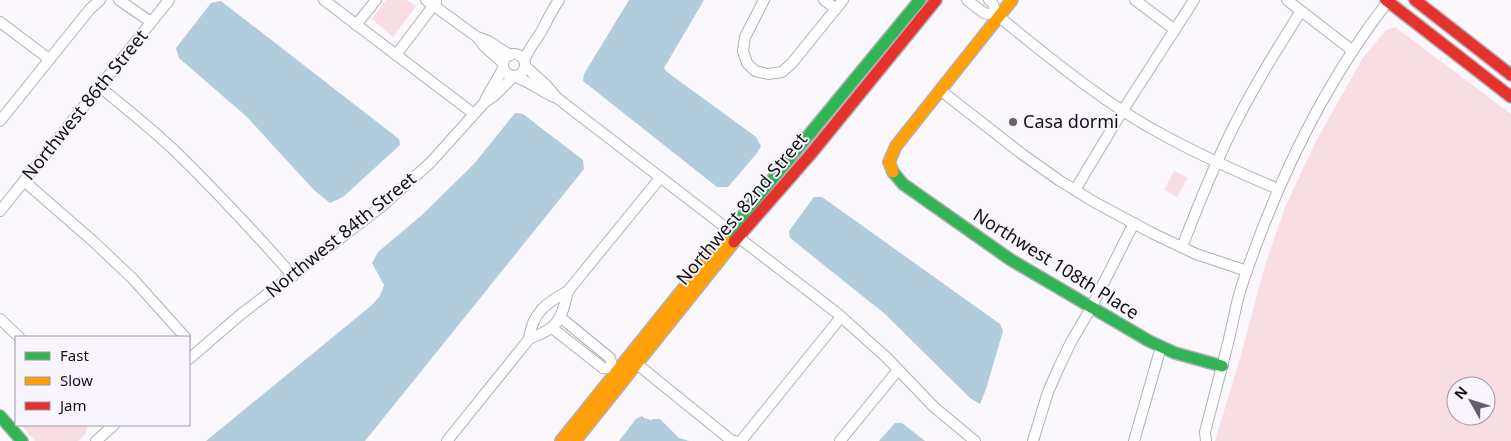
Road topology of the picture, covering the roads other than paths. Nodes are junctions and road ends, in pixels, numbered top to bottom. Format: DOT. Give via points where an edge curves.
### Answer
graph roads {
  1 [pos="100,0"];
  2 [pos="119,0"];
  3 [pos="169,0"];
  4 [pos="324,0"];
  5 [pos="376,0"];
  6 [pos="559,0"];
  7 [pos="764,0"];
  8 [pos="824,0"];
  9 [pos="843,0"];
  10 [pos="920,0"];
  11 [pos="936,0"];
  12 [pos="967,0"];
  13 [pos="989,0"];
  14 [pos="1012,0"];
  15 [pos="1135,0"];
  16 [pos="1194,0"];
  17 [pos="1286,0"];
  18 [pos="1387,0"];
  19 [pos="1415,0"];
  20 [pos="432,2"];
  21 [pos="836,10"];
  22 [pos="1301,11"];
  23 [pos="998,16"];
  24 [pos="548,17"];
  25 [pos="0,22"];
  26 [pos="151,22"];
  27 [pos="356,24"];
  28 [pos="1175,30"];
  29 [pos="477,37"];
  30 [pos="1353,51"];
  31 [pos="512,54"];
  32 [pos="396,55"];
  33 [pos="49,59"];
  34 [pos="525,63"];
  35 [pos="503,66"];
  36 [pos="1511,75"];
  37 [pos="514,77"];
  38 [pos="100,87"];
  39 [pos="940,90"];
  40 [pos="1511,97"];
  41 [pos="557,98"];
  42 [pos="484,102"];
  43 [pos="1123,110"];
  44 [pos="474,114"];
  45 [pos="0,121"];
  46 [pos="1217,162"];
  47 [pos="660,178"];
  48 [pos="24,181"];
  49 [pos="1278,189"];
  50 [pos="1075,190"];
  51 [pos="0,211"];
  52 [pos="1134,223"];
  53 [pos="734,234"];
  54 [pos="1182,247"];
  55 [pos="1247,271"];
  56 [pos="293,276"];
  57 [pos="568,291"];
  58 [pos="1091,308"];
  59 [pos="560,317"];
  60 [pos="841,317"];
  61 [pos="0,319"];
  62 [pos="552,328"];
  63 [pos="18,336"];
  64 [pos="184,336"];
  65 [pos="529,339"];
  66 [pos="190,343"];
  67 [pos="1161,347"];
  68 [pos="197,352"];
  69 [pos="190,358"];
  70 [pos="637,364"];
  71 [pos="1222,366"];
  72 [pos="898,370"];
  73 [pos="619,373"];
  74 [pos="0,416"];
  75 [pos="109,427"];
  76 [pos="1206,436"];
  77 [pos="22,441"];
  78 [pos="96,441"];
  79 [pos="447,441"];
  80 [pos="561,441"];
  81 [pos="575,441"];
  82 [pos="735,441"];
  83 [pos="741,441"];
  84 [pos="840,441"];
  85 [pos="975,441"];
  86 [pos="1032,441"];
  87 [pos="1134,441"];
  88 [pos="1198,441"];
  1 -- 33 [label="street"];
  2 -- 26 [label="street"];
  3 -- 26 [label="street, Northwest 86th Street"];
  4 -- 27 [label="street"];
  5 -- 27 [label="street"];
  6 -- 24 [label="street"];
  7 -- 21 [label="street" via="745,37 743,51 755,71 768,74 782,72 792,63"];
  8 -- 21 [label="street"];
  9 -- 21 [label="street"];
  10 -- 53 [label="street, Northwest 82nd Street"];
  11 -- 53 [label="street, Northwest 82nd Street" via="810,155"];
  12 -- 23 [label="street" via="984,14"];
  13 -- 23 [label="street"];
  14 -- 23 [label="street"];
  15 -- 28 [label="street"];
  16 -- 28 [label="street"];
  17 -- 22 [label="street"];
  18 -- 30 [label="street"];
  18 -- 40 [label="street"];
  19 -- 36 [label="street"];
  20 -- 29 [label="street"];
  20 -- 32 [label="street"];
  22 -- 30 [label="street"];
  22 -- 46 [label="street" via="1254,88"];
  23 -- 39 [label="street"];
  23 -- 43 [label="street" via="1073,76"];
  24 -- 31 [label="street" via="521,50"];
  24 -- 34 [label="street" via="528,50"];
  25 -- 33 [label="street"];
  26 -- 38 [label="street, Northwest 86th Street"];
  27 -- 32 [label="street"];
  28 -- 43 [label="street"];
  29 -- 31 [label="street"];
  29 -- 35 [label="street"];
  30 -- 49 [label="street" via="1306,130"];
  31 -- 34 [label="street" via="522,56"];
  31 -- 35 [label="street" via="504,60"];
  32 -- 44 [label="street"];
  33 -- 45 [label="street"];
  34 -- 37 [label="street" via="522,74"];
  34 -- 41 [label="street"];
  35 -- 37 [label="street" via="506,74"];
  35 -- 42 [label="street, Northwest 84th Street"];
  37 -- 41 [label="street"];
  37 -- 42 [label="street, Northwest 84th Street"];
  38 -- 48 [label="street, Northwest 86th Street"];
  38 -- 56 [label="street" via="201,176"];
  39 -- 50 [label="street" via="1022,154"];
  39 -- 58 [label="street, Northwest 108th Place" via="889,157 892,172 903,184 1011,260"];
  41 -- 47 [label="street"];
  42 -- 44 [label="street, Northwest 84th Street"];
  43 -- 46 [label="street" via="1164,136"];
  43 -- 50 [label="street"];
  44 -- 56 [label="street, Northwest 84th Street" via="432,162"];
  46 -- 49 [label="street"];
  46 -- 54 [label="street"];
  47 -- 53 [label="street"];
  47 -- 57 [label="street"];
  48 -- 51 [label="street, Northwest 86th Street"];
  48 -- 64 [label="street" via="133,279"];
  49 -- 55 [label="street"];
  50 -- 52 [label="street"];
  52 -- 54 [label="street"];
  52 -- 58 [label="street"];
  53 -- 60 [label="street"];
  53 -- 70 [label="street, Northwest 82nd Street"];
  53 -- 73 [label="street, Northwest 82nd Street"];
  54 -- 55 [label="street"];
  55 -- 71 [label="street"];
  56 -- 68 [label="street, Northwest 84th Street"];
  57 -- 59 [label="street"];
  57 -- 65 [label="street" via="540,311 530,326"];
  58 -- 67 [label="street, Northwest 108th Place"];
  58 -- 86 [label="street" via="1059,367"];
  59 -- 62 [label="street"];
  59 -- 73 [label="street" via="610,358"];
  60 -- 72 [label="street"];
  60 -- 83 [label="street"];
  61 -- 63 [label="street"];
  62 -- 65 [label="street"];
  62 -- 73 [label="street" via="603,368"];
  65 -- 79 [label="street"];
  66 -- 68 [label="street"];
  67 -- 71 [label="street, Northwest 108th Place"];
  67 -- 87 [label="street"];
  68 -- 69 [label="street, Northwest 84th Street"];
  70 -- 73 [label="street, Northwest 82nd Street"];
  70 -- 82 [label="street"];
  71 -- 76 [label="street"];
  72 -- 84 [label="street"];
  72 -- 85 [label="street" via="934,407"];
  73 -- 80 [label="street, Northwest 82nd Street"];
  73 -- 81 [label="street, Northwest 82nd Street"];
  74 -- 77 [label="street"];
  75 -- 78 [label="street"];
  76 -- 88 [label="street"];
}
